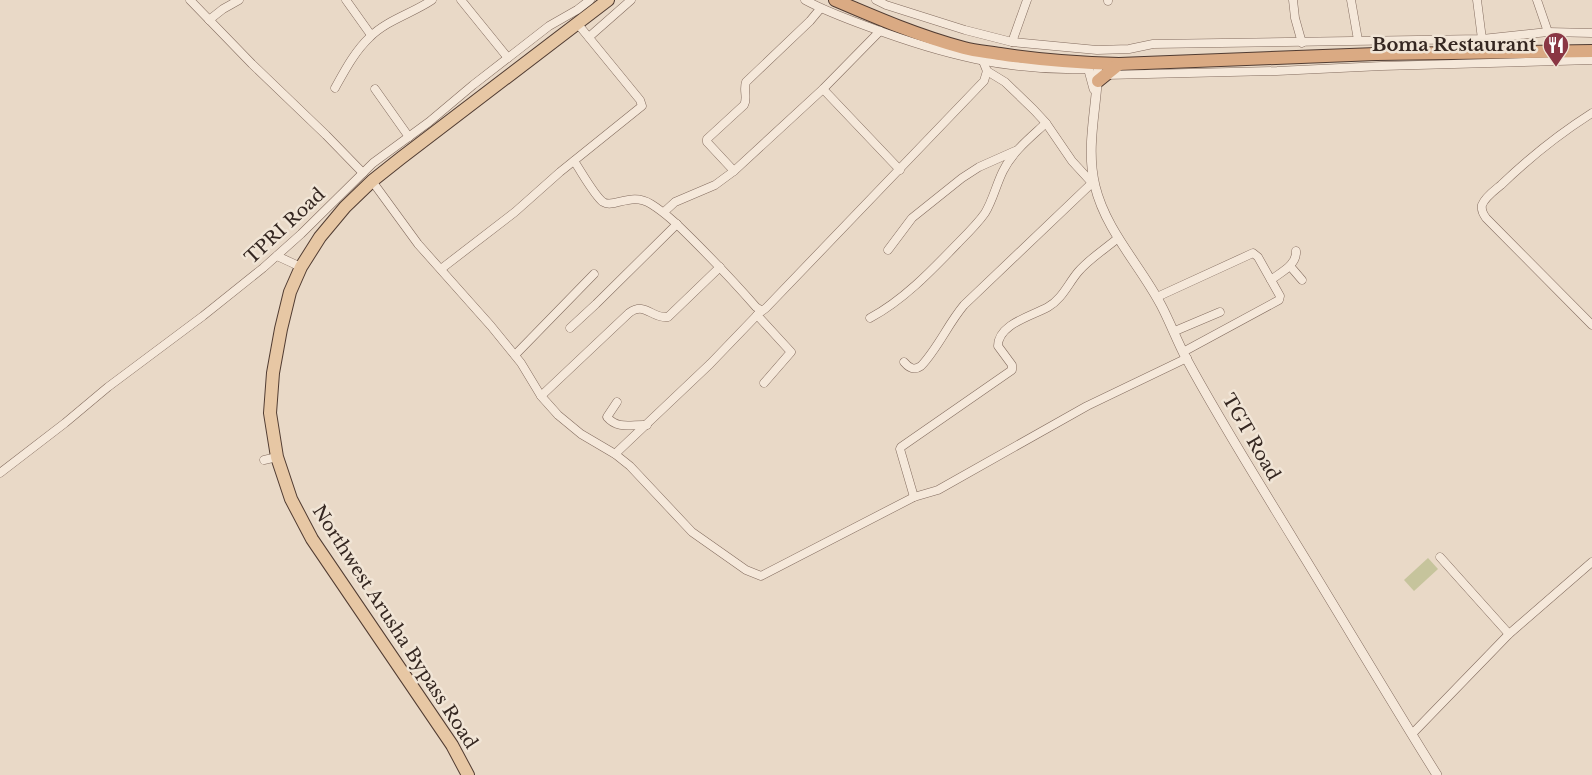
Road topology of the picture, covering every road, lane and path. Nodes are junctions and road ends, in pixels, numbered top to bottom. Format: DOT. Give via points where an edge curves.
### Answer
graph roads {
  1 [pos="190,0"];
  2 [pos="239,0"];
  3 [pos="346,0"];
  4 [pos="432,0"];
  5 [pos="461,0"];
  6 [pos="590,0"];
  7 [pos="608,0"];
  8 [pos="631,0"];
  9 [pos="805,0"];
  10 [pos="835,0"];
  11 [pos="876,0"];
  12 [pos="1027,0"];
  13 [pos="1293,0"];
  14 [pos="1351,0"];
  15 [pos="1477,0"];
  16 [pos="1537,0"];
  17 [pos="820,9"];
  18 [pos="209,20"];
  19 [pos="577,23"];
  20 [pos="880,31"];
  21 [pos="1548,32"];
  22 [pos="1592,33"];
  23 [pos="371,35"];
  24 [pos="589,37"];
  25 [pos="1482,39"];
  26 [pos="1358,40"];
  27 [pos="1012,42"];
  28 [pos="1302,43"];
  29 [pos="1592,51"];
  30 [pos="508,58"];
  31 [pos="1592,60"];
  32 [pos="982,61"];
  33 [pos="1119,64"];
  34 [pos="1091,65"];
  35 [pos="987,71"];
  36 [pos="1101,78"];
  37 [pos="335,88"];
  38 [pos="375,89"];
  39 [pos="823,89"];
  40 [pos="1097,97"];
  41 [pos="1592,113"];
  42 [pos="1046,123"];
  43 [pos="409,138"];
  44 [pos="1017,150"];
  45 [pos="574,161"];
  46 [pos="900,170"];
  47 [pos="734,171"];
  48 [pos="367,177"];
  49 [pos="1094,185"];
  50 [pos="664,212"];
  51 [pos="677,224"];
  52 [pos="1118,238"];
  53 [pos="888,250"];
  54 [pos="1296,251"];
  55 [pos="277,256"];
  56 [pos="1290,266"];
  57 [pos="301,267"];
  58 [pos="720,267"];
  59 [pos="441,269"];
  60 [pos="594,274"];
  61 [pos="1271,280"];
  62 [pos="1302,280"];
  63 [pos="1157,297"];
  64 [pos="1220,312"];
  65 [pos="759,313"];
  66 [pos="870,318"];
  67 [pos="1592,325"];
  68 [pos="570,328"];
  69 [pos="1175,331"];
  70 [pos="514,355"];
  71 [pos="1185,355"];
  72 [pos="904,362"];
  73 [pos="764,383"];
  74 [pos="541,396"];
  75 [pos="617,402"];
  76 [pos="647,425"];
  77 [pos="615,454"];
  78 [pos="0,473"];
  79 [pos="914,497"];
  80 [pos="1440,557"];
  81 [pos="1592,562"];
  82 [pos="1509,634"];
  83 [pos="1412,734"];
  84 [pos="468,775"];
  85 [pos="1437,775"];
  1 -- 18 [label="street"];
  2 -- 18 [label="street"];
  3 -- 23 [label="street"];
  4 -- 23 [label="street"];
  5 -- 30 [label="street"];
  6 -- 30 [label="street, TPRI Road"];
  7 -- 19 [label="main road, Northwest Arusha Bypass Road"];
  8 -- 24 [label="street"];
  9 -- 17 [label="street"];
  10 -- 34 [label="highway" via="896,26 966,48"];
  11 -- 27 [label="street"];
  12 -- 27 [label="street"];
  13 -- 28 [label="street"];
  14 -- 26 [label="street"];
  15 -- 25 [label="street"];
  16 -- 21 [label="street"];
  17 -- 20 [label="street"];
  17 -- 47 [label="street" via="746,82 744,105 706,140"];
  18 -- 48 [label="street"];
  19 -- 24 [label="street"];
  19 -- 48 [label="main road, Northwest Arusha Bypass Road"];
  20 -- 32 [label="street"];
  20 -- 39 [label="street"];
  21 -- 22 [label="street"];
  21 -- 25 [label="street"];
  23 -- 37 [label="street"];
  24 -- 45 [label="street" via="642,106"];
  25 -- 26 [label="street"];
  26 -- 28 [label="street"];
  27 -- 28 [label="street" via="1097,50 1160,44"];
  29 -- 33 [label="highway"];
  30 -- 43 [label="street, TPRI Road"];
  31 -- 36 [label="street"];
  32 -- 34 [label="street" via="1062,70"];
  32 -- 35 [label="street"];
  33 -- 34 [label="highway"];
  33 -- 36 [label="highway"];
  34 -- 36 [label="street, TGT Road"];
  34 -- 40 [label="street"];
  35 -- 42 [label="street" via="1005,82"];
  35 -- 46 [label="street" via="984,81"];
  36 -- 40 [label="street, TGT Road"];
  38 -- 43 [label="street"];
  39 -- 46 [label="street"];
  39 -- 47 [label="street"];
  40 -- 49 [label="street, TGT Road" via="1092,141"];
  41 -- 67 [label="street" via="1523,164 1482,205 1486,218"];
  42 -- 44 [label="street"];
  42 -- 49 [label="street"];
  43 -- 48 [label="street, TPRI Road" via="373,163"];
  44 -- 53 [label="street" via="962,178 912,218"];
  44 -- 66 [label="street" via="972,228 903,296"];
  45 -- 50 [label="street" via="606,203 641,199"];
  45 -- 59 [label="street"];
  46 -- 65 [label="street"];
  47 -- 50 [label="street" via="700,193 675,202"];
  48 -- 55 [label="street, TPRI Road"];
  48 -- 57 [label="main road, Northwest Arusha Bypass Road"];
  48 -- 59 [label="street"];
  49 -- 52 [label="street, TGT Road"];
  49 -- 72 [label="street" via="964,305 921,366 912,368"];
  50 -- 51 [label="street"];
  51 -- 58 [label="street"];
  51 -- 68 [label="street"];
  52 -- 63 [label="street, TGT Road"];
  52 -- 79 [label="street" via="1079,271 1054,303 1020,319 1000,338 998,346 1012,370 901,447"];
  54 -- 56 [label="street"];
  55 -- 57 [label="street"];
  55 -- 78 [label="street, TPRI Road"];
  56 -- 61 [label="street"];
  56 -- 62 [label="street"];
  57 -- 84 [label="main road, Northwest Arusha Bypass Road" via="290,292 273,373 270,458 312,539 452,745"];
  58 -- 65 [label="street"];
  58 -- 74 [label="street" via="668,317 634,309"];
  59 -- 70 [label="street"];
  60 -- 70 [label="street"];
  61 -- 63 [label="street" via="1258,257 1252,254"];
  61 -- 71 [label="street" via="1280,300"];
  63 -- 69 [label="street, TGT Road"];
  64 -- 69 [label="street"];
  65 -- 73 [label="street" via="791,352"];
  65 -- 76 [label="street"];
  69 -- 71 [label="street, TGT Road"];
  70 -- 74 [label="street"];
  71 -- 79 [label="street" via="938,490"];
  71 -- 83 [label="street, TGT Road" via="1233,442"];
  74 -- 77 [label="street" via="570,426"];
  75 -- 76 [label="street" via="607,417 610,421 622,426"];
  76 -- 77 [label="street"];
  77 -- 79 [label="street" via="692,532 746,570 761,576"];
  80 -- 82 [label="street"];
  81 -- 82 [label="street"];
  82 -- 83 [label="street"];
  83 -- 85 [label="street, TGT Road"];
}
